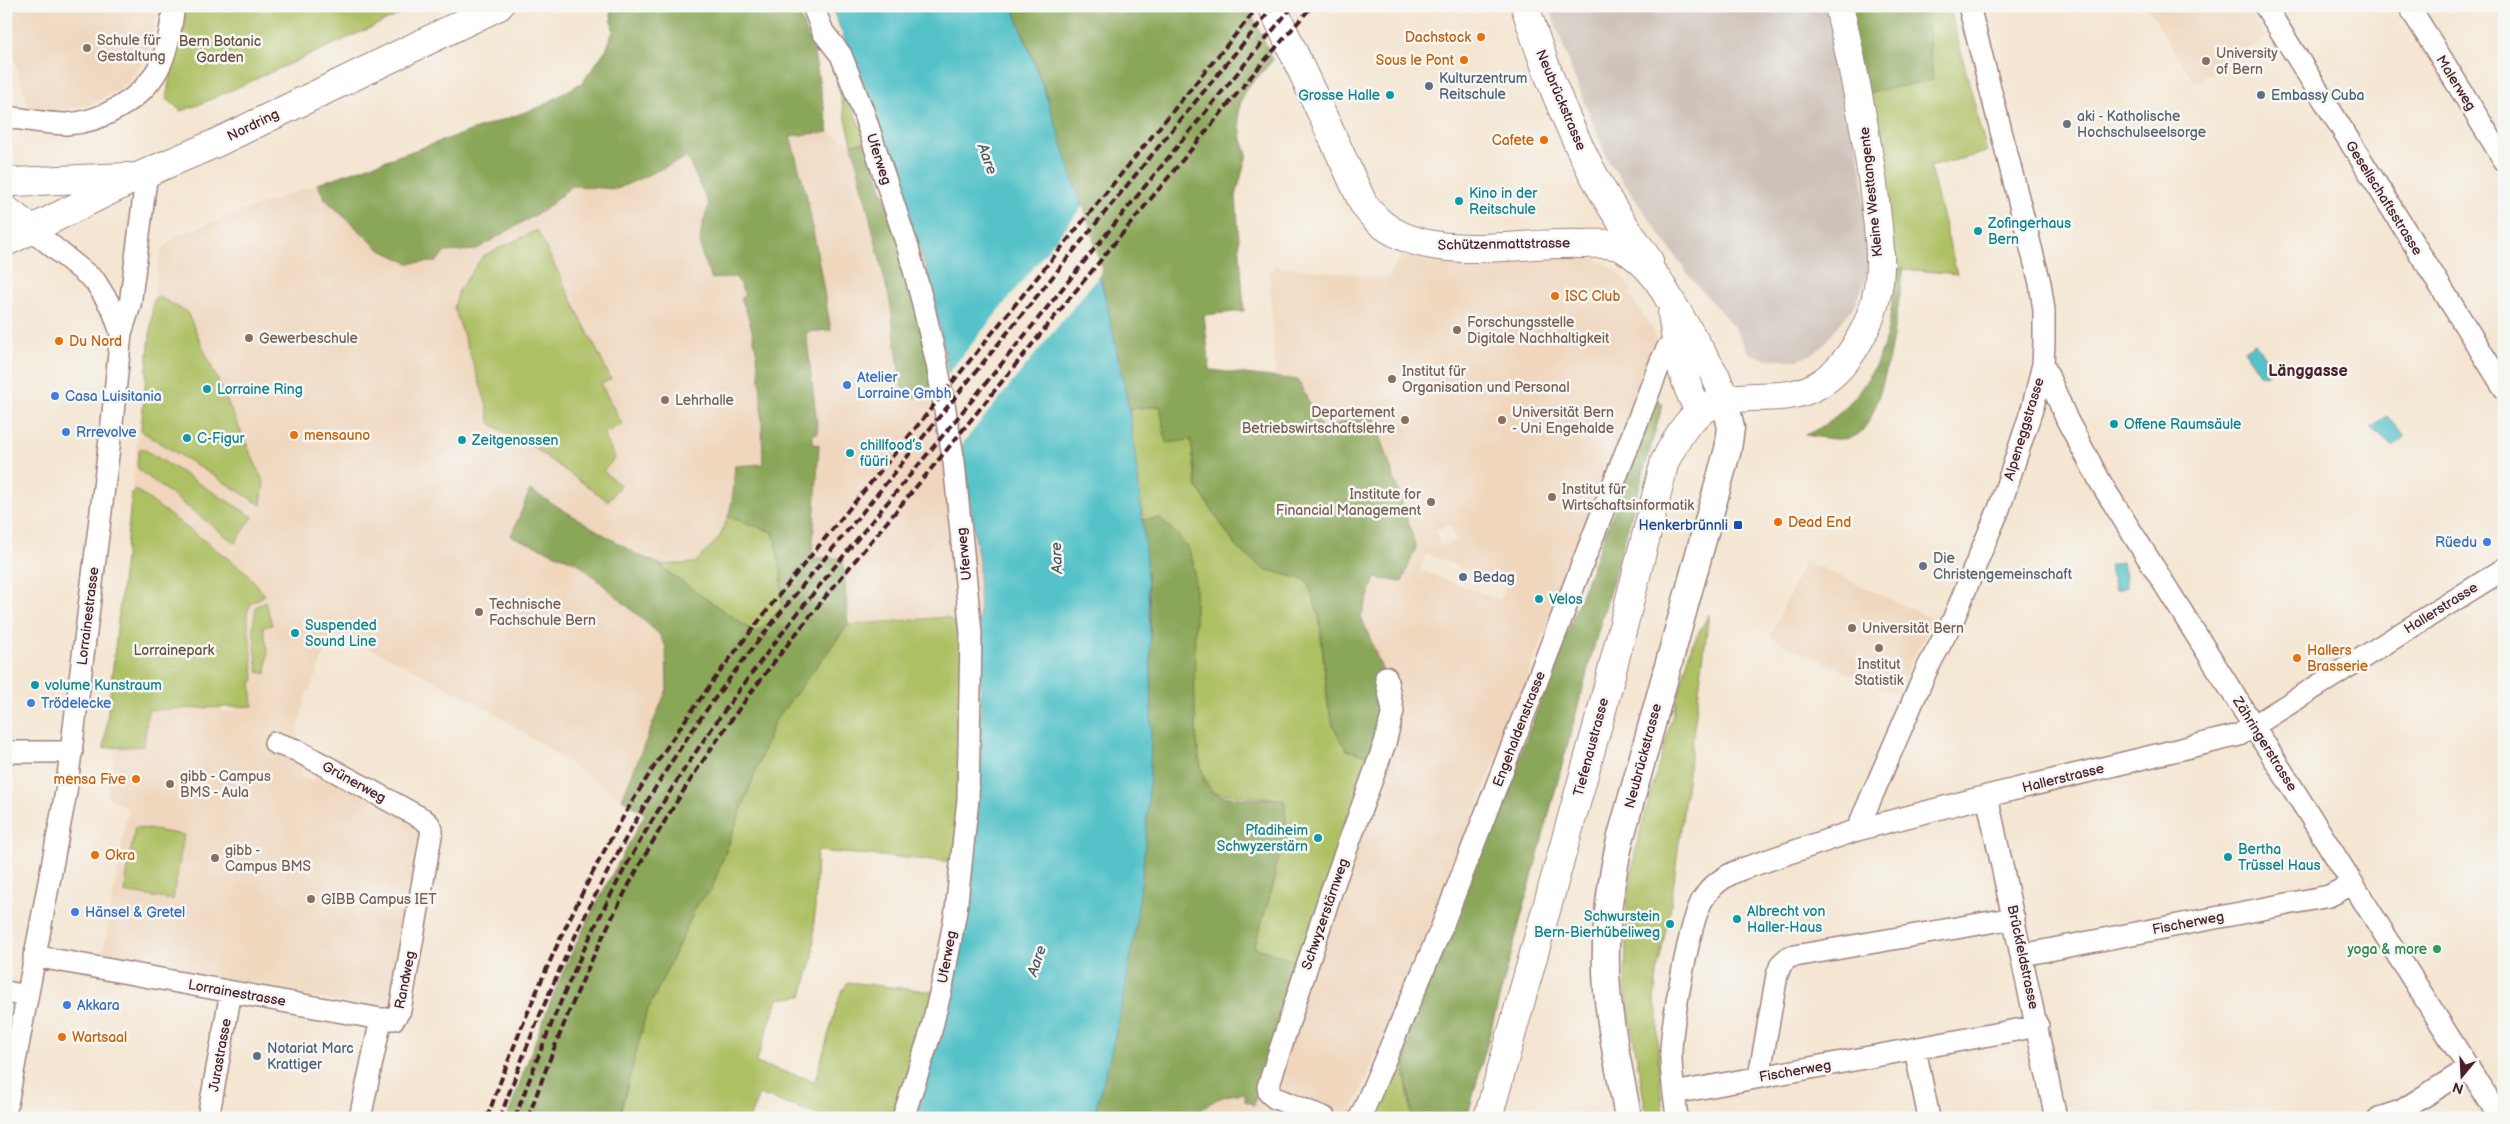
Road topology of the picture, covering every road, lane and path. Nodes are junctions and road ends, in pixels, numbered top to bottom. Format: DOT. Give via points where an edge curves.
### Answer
graph roads {
  1 [pos="174,6"];
  2 [pos="499,6"];
  3 [pos="813,6"];
  4 [pos="1272,6"];
  5 [pos="1525,6"];
  6 [pos="1839,6"];
  7 [pos="1969,6"];
  8 [pos="2265,6"];
  9 [pos="2409,6"];
  10 [pos="6,117"];
  11 [pos="2504,160"];
  12 [pos="142,175"];
  13 [pos="6,184"];
  14 [pos="1602,191"];
  15 [pos="6,210"];
  16 [pos="31,228"];
  17 [pos="6,242"];
  18 [pos="1590,244"];
  19 [pos="1664,291"];
  20 [pos="121,333"];
  21 [pos="1684,340"];
  22 [pos="2043,364"];
  23 [pos="2504,388"];
  24 [pos="1725,400"];
  25 [pos="1699,410"];
  26 [pos="2504,569"];
  27 [pos="1386,677"];
  28 [pos="2254,726"];
  29 [pos="275,743"];
  30 [pos="6,752"];
  31 [pos="72,752"];
  32 [pos="1987,796"];
  33 [pos="430,827"];
  34 [pos="1857,830"];
  35 [pos="2352,884"];
  36 [pos="2014,918"];
  37 [pos="2022,955"];
  38 [pos="34,956"];
  39 [pos="231,992"];
  40 [pos="16,994"];
  41 [pos="380,1019"];
  42 [pos="2038,1026"];
  43 [pos="1915,1049"];
  44 [pos="2469,1068"];
  45 [pos="1759,1077"];
  46 [pos="1674,1093"];
  47 [pos="6,1109"];
  48 [pos="208,1118"];
  49 [pos="360,1118"];
  50 [pos="904,1118"];
  51 [pos="1325,1118"];
  52 [pos="1360,1118"];
  53 [pos="1488,1118"];
  54 [pos="1628,1118"];
  55 [pos="1677,1118"];
  56 [pos="1929,1118"];
  57 [pos="2056,1118"];
  58 [pos="2379,1118"];
  59 [pos="2500,1118"];
  1 -- 10 [label="street" via="159,68 143,89 123,104 108,113 77,123"];
  2 -- 12 [label="main road, Nordring" via="214,144"];
  3 -- 50 [label="street, Uferweg" via="823,32 841,55 863,111 922,300 954,462 971,633 968,800 956,911 930,1035"];
  4 -- 18 [label="main road, Schützenmattstrasse" via="1363,203 1390,229 1408,239 1436,246"];
  5 -- 14 [label="main road, Neubrückstrasse" via="1545,69"];
  6 -- 24 [label="main road, Kleine Westtangente" via="1864,125 1875,204 1879,271 1873,304 1853,349 1830,376 1816,386 1786,396 1742,396"];
  7 -- 22 [label="street, Alpeneggstrasse" via="2040,283 2045,327"];
  8 -- 23 [label="street, Gesellschaftsstrasse"];
  9 -- 11 [label="street, Malerweg"];
  12 -- 13 [label="main road"];
  12 -- 16 [label="main road, Nordring"];
  12 -- 20 [label="street, Lorrainestrasse" via="130,305"];
  14 -- 18 [label="main road, Neubrückstrasse" via="1604,216"];
  14 -- 19 [label="main road, Neubrückstrasse" via="1650,263"];
  15 -- 16 [label="main road"];
  16 -- 17 [label="main road, Nordring"];
  16 -- 20 [label="street, Lorrainestrasse" via="95,280 113,310"];
  18 -- 19 [label="main road, Schützenmattstrasse" via="1620,247 1648,268"];
  19 -- 21 [label="main road, Schützenmattstrasse"];
  20 -- 31 [label="street, Lorrainestrasse"];
  21 -- 24 [label="main road, Schützenmattstrasse" via="1716,377"];
  21 -- 25 [label="main road, Schützenmattstrasse" via="1684,381"];
  21 -- 52 [label="street, Engehaldenstrasse" via="1668,347 1658,367 1444,920"];
  22 -- 28 [label="street, Zähringerstrasse" via="2067,420 2102,484"];
  22 -- 34 [label="street, Alpeneggstrasse" via="2033,406 1999,508 1953,620 1927,669"];
  24 -- 25 [label="main road"];
  24 -- 54 [label="street, Neubrückstrasse" via="1731,421 1729,444 1620,840 1610,894 1606,935 1607,990"];
  25 -- 53 [label="main road, Tiefenaustrasse" via="1665,461 1602,710"];
  26 -- 28 [label="street, Hallerstrasse"];
  27 -- 51 [label="street, Schwyzerstärnweg" via="1393,711 1385,743 1331,892 1268,1087 1275,1098"];
  28 -- 32 [label="street, Hallerstrasse" via="2239,735"];
  28 -- 35 [label="street, Zähringerstrasse"];
  29 -- 33 [label="street, Grünerweg" via="304,754 423,819"];
  30 -- 31 [label="street"];
  31 -- 38 [label="street, Lorrainestrasse"];
  32 -- 34 [label="street, Hallerstrasse"];
  32 -- 36 [label="street, Brückfeldstrasse"];
  33 -- 41 [label="street, Randweg" via="400,1010 394,1019"];
  34 -- 46 [label="street, Hallerstrasse" via="1732,873 1709,890 1695,917 1678,1006 1671,1055"];
  35 -- 37 [label="street, Fischerweg" via="2328,896"];
  35 -- 44 [label="street, Zähringerstrasse"];
  36 -- 37 [label="street, Brückfeldstrasse"];
  36 -- 45 [label="street" via="1789,957 1781,964 1777,975"];
  37 -- 42 [label="street, Brückfeldstrasse"];
  38 -- 39 [label="street, Lorrainestrasse"];
  38 -- 40 [label="street, Lorrainestrasse"];
  39 -- 41 [label="street, Lorrainestrasse"];
  39 -- 48 [label="street, Jurastrasse"];
  40 -- 47 [label="street, Lorrainestrasse"];
  41 -- 49 [label="street, Randweg"];
  42 -- 43 [label="street, Fischerweg"];
  42 -- 57 [label="street, Brückfeldstrasse"];
  43 -- 45 [label="street, Fischerweg"];
  43 -- 56 [label="street"];
  44 -- 58 [label="street" via="2401,1111"];
  44 -- 59 [label="street, Zähringerstrasse"];
  45 -- 46 [label="street, Fischerweg"];
  46 -- 55 [label="street, Hallerstrasse"];
}
